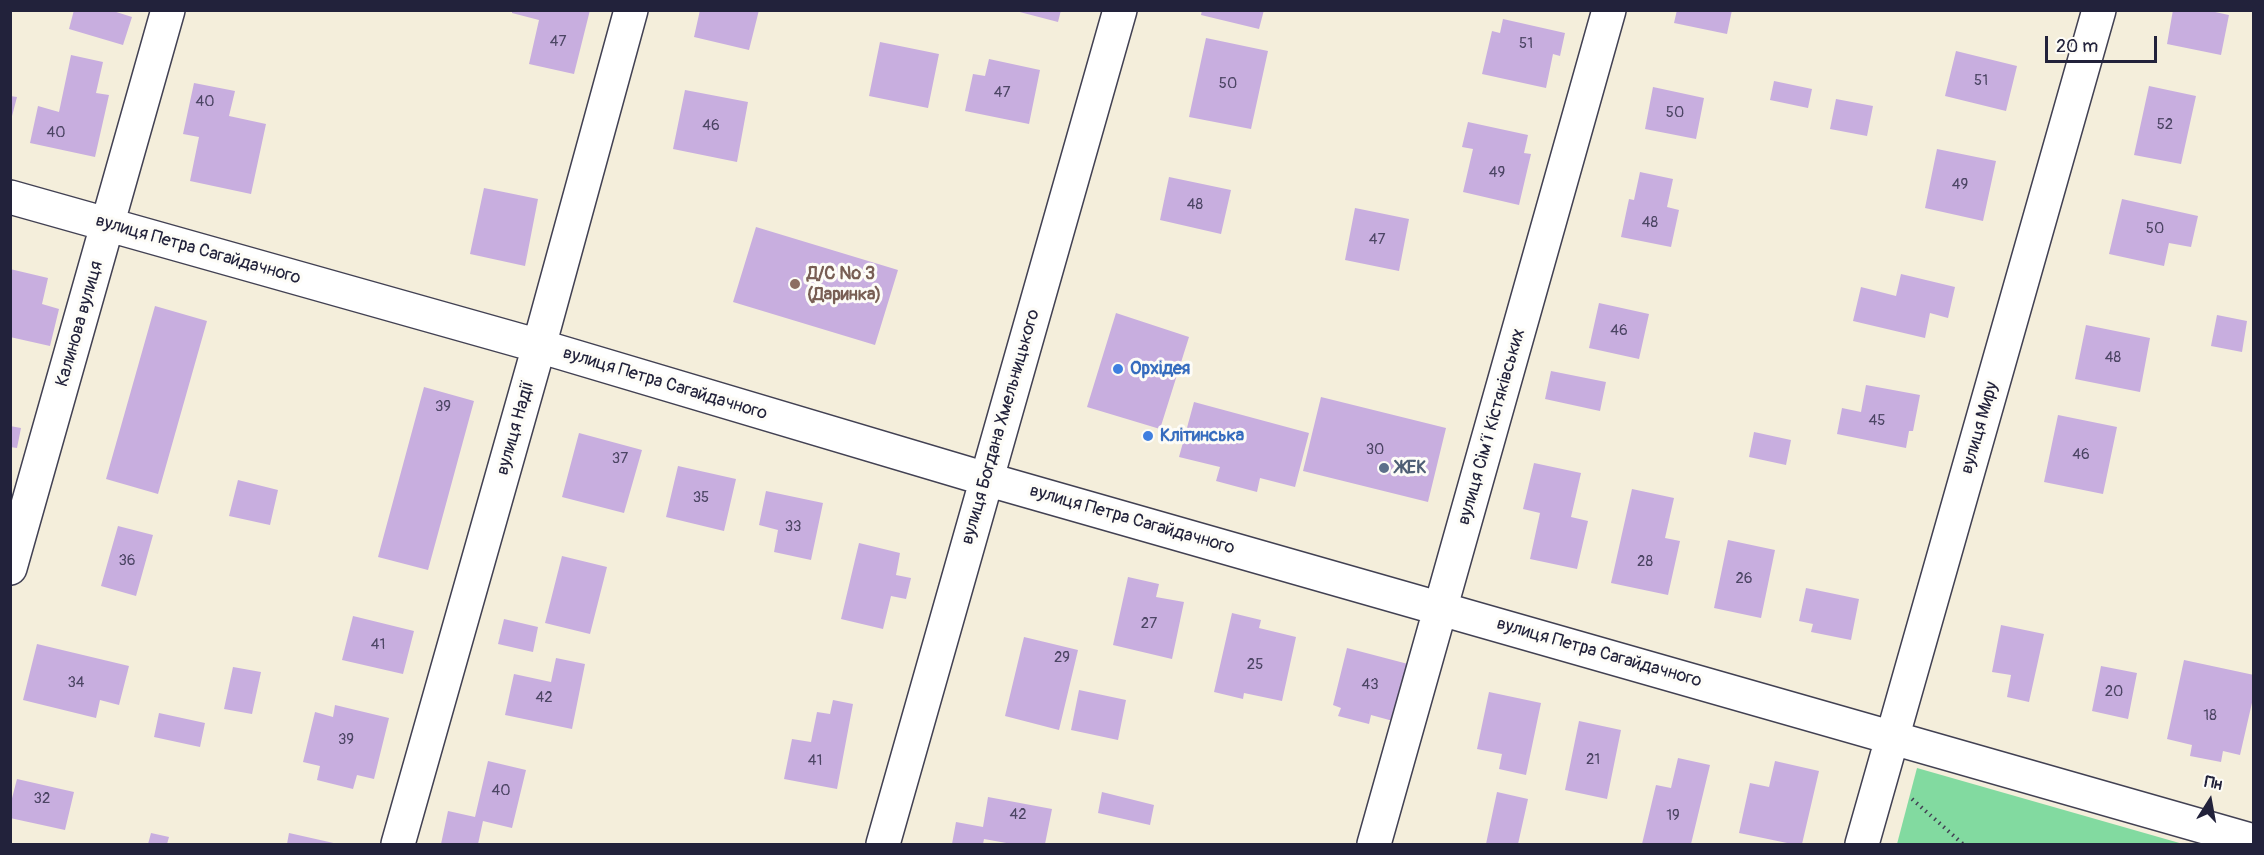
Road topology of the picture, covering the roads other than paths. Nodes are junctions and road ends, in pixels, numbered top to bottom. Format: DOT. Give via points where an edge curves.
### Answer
graph roads {
  1 [pos="168,10"];
  2 [pos="631,10"];
  3 [pos="1120,10"];
  4 [pos="1609,10"];
  5 [pos="2098,10"];
  6 [pos="10,197"];
  7 [pos="108,225"];
  8 [pos="539,346"];
  9 [pos="986,479"];
  10 [pos="10,568"];
  11 [pos="1441,608"];
  12 [pos="1892,738"];
  13 [pos="2253,841"];
  14 [pos="398,844"];
  15 [pos="883,844"];
  16 [pos="1374,844"];
  17 [pos="1862,844"];
  1 -- 7 [label="street, Калинова вулиця"];
  2 -- 8 [label="street, вулиця Надії"];
  3 -- 9 [label="street, вулиця Богдана Хмельницького"];
  4 -- 11 [label="street, вулиця Сімʼї Кістяківських"];
  5 -- 12 [label="street, вулиця Миру"];
  6 -- 7 [label="street, вулиця Петра Сагайдачного"];
  7 -- 8 [label="street, вулиця Петра Сагайдачного"];
  7 -- 10 [label="street, Калинова вулиця"];
  8 -- 9 [label="street, вулиця Петра Сагайдачного"];
  8 -- 14 [label="street, вулиця Надії"];
  9 -- 11 [label="street, вулиця Петра Сагайдачного"];
  9 -- 15 [label="street, вулиця Богдана Хмельницького"];
  11 -- 12 [label="street, вулиця Петра Сагайдачного"];
  11 -- 16 [label="street, вулиця Сімʼї Кістяківських"];
  12 -- 13 [label="street, вулиця Петра Сагайдачного"];
  12 -- 17 [label="street, вулиця Миру"];
}
